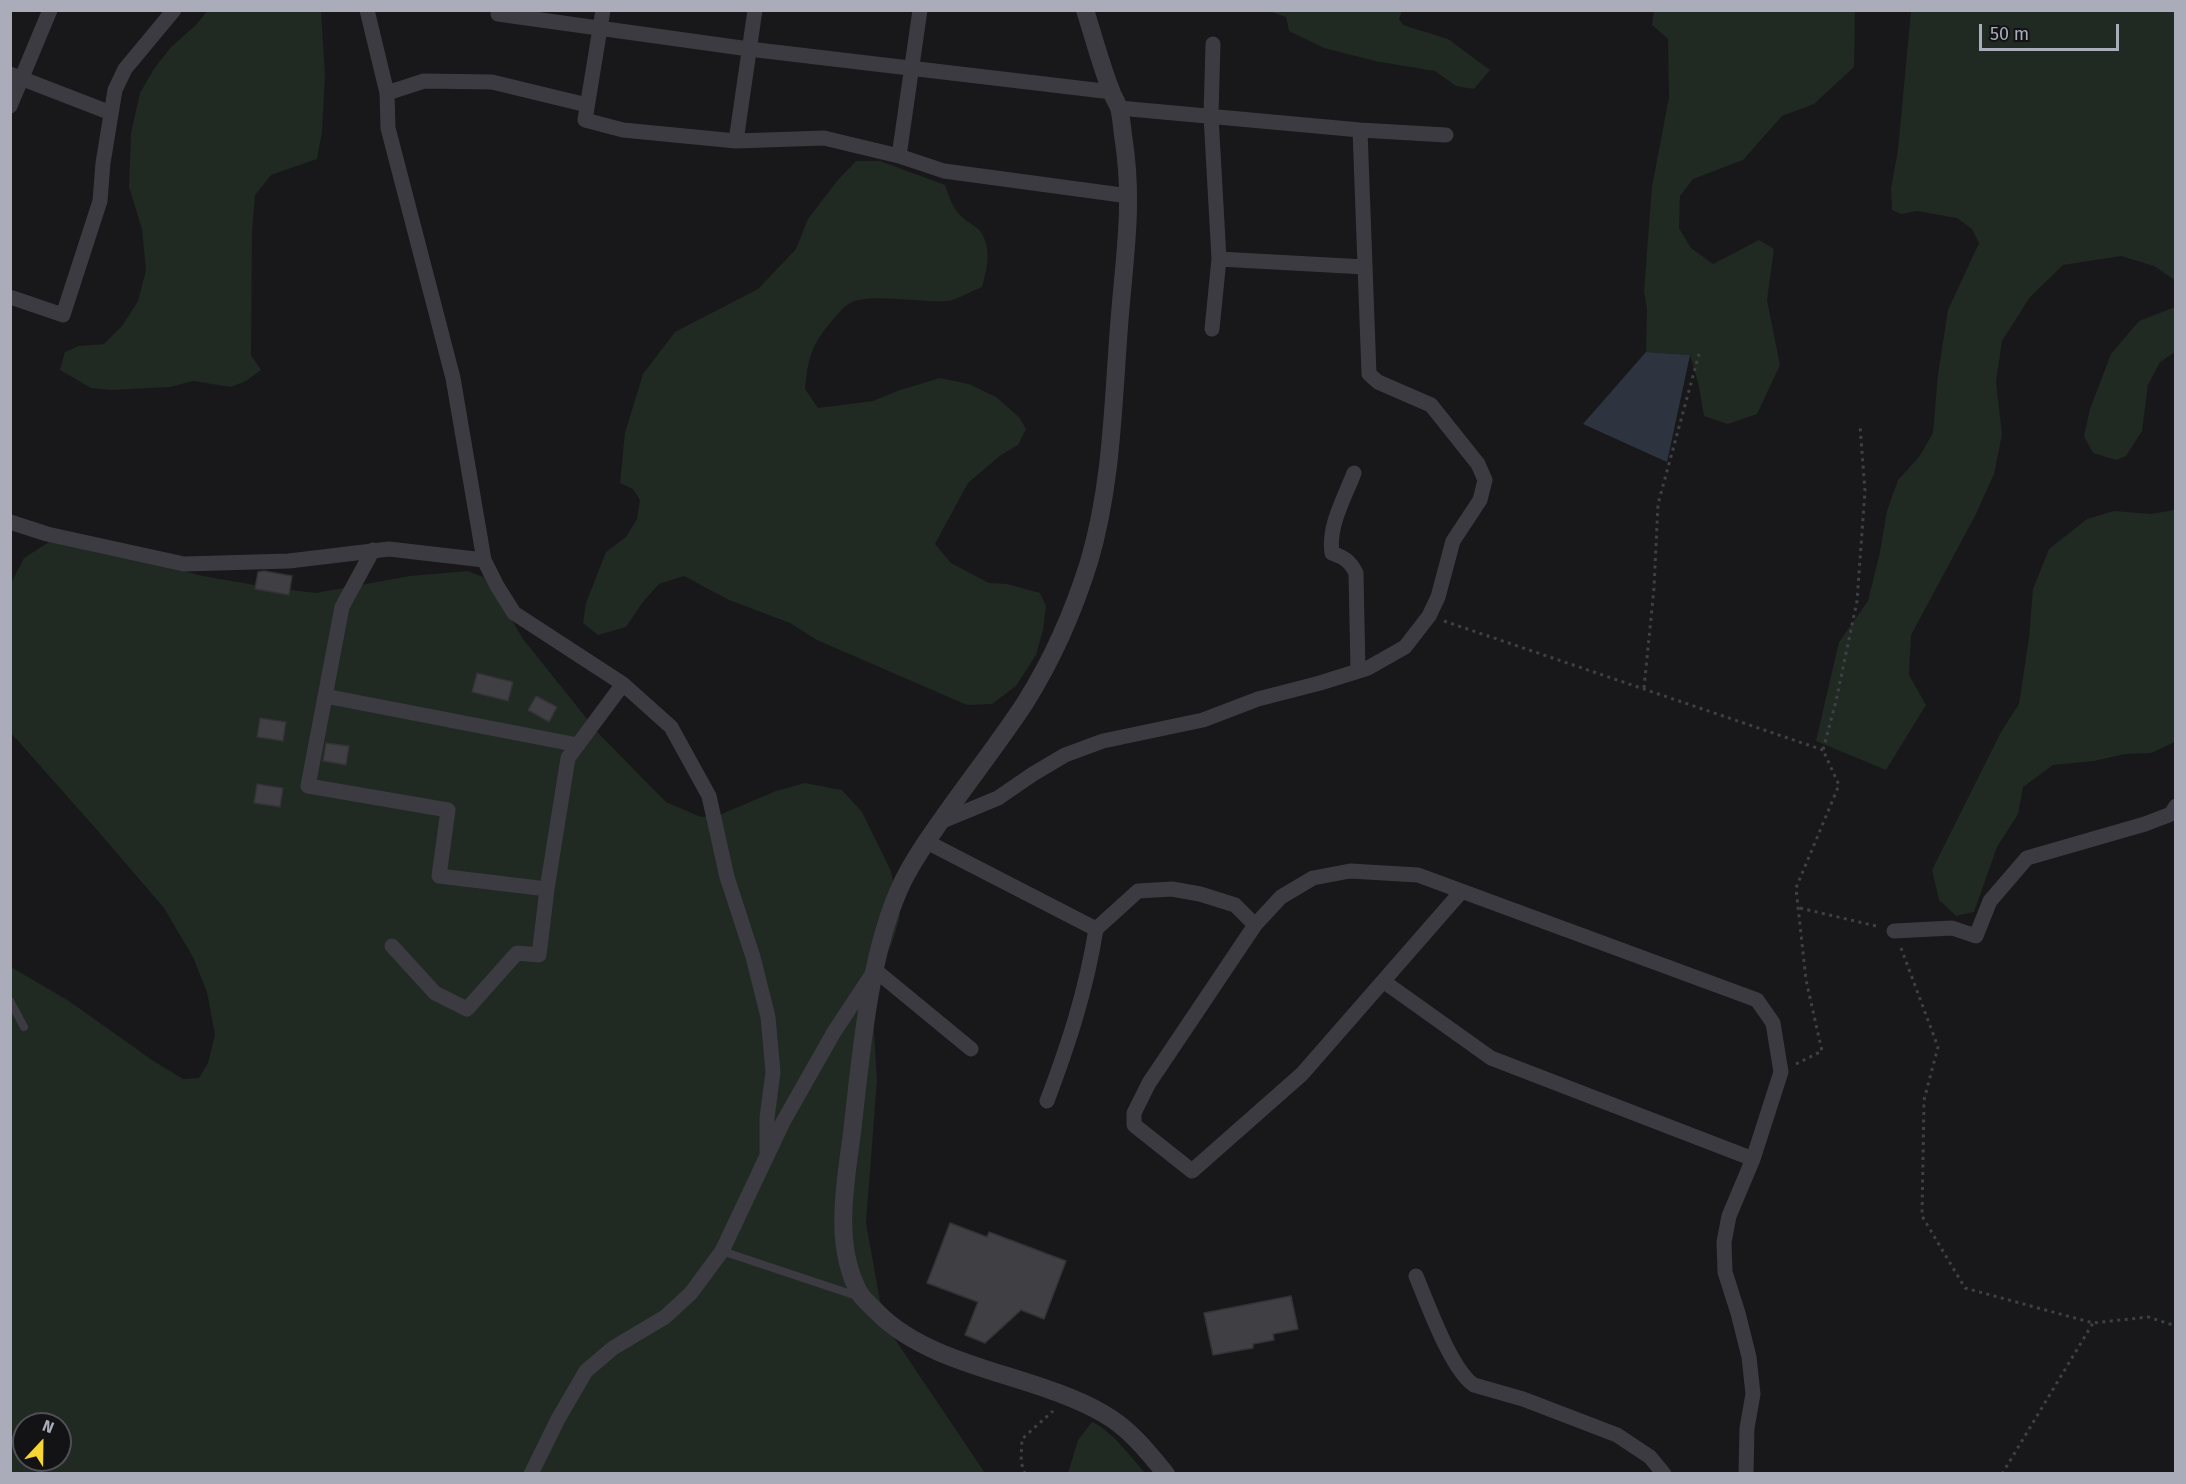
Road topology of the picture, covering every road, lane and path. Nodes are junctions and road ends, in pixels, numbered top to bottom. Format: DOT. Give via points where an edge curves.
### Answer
graph roads {
  1 [pos="50,10"];
  2 [pos="174,10"];
  3 [pos="367,10"];
  4 [pos="498,10"];
  5 [pos="603,10"];
  6 [pos="755,10"];
  7 [pos="920,10"];
  8 [pos="1085,10"];
  9 [pos="600,29"];
  10 [pos="1213,44"];
  11 [pos="749,49"];
  12 [pos="913,70"];
  13 [pos="16,76"];
  14 [pos="387,93"];
  15 [pos="1115,100"];
  16 [pos="587,105"];
  17 [pos="10,106"];
  18 [pos="111,113"];
  19 [pos="1211,116"];
  20 [pos="1360,130"];
  21 [pos="1446,135"];
  22 [pos="736,141"];
  23 [pos="899,156"];
  24 [pos="1129,196"];
  25 [pos="1219,259"];
  26 [pos="1365,267"];
  27 [pos="10,297"];
  28 [pos="1212,329"];
  29 [pos="1699,354"];
  30 [pos="1860,426"];
  31 [pos="1354,473"];
  32 [pos="10,522"];
  33 [pos="373,550"];
  34 [pos="484,560"];
  35 [pos="1429,616"];
  36 [pos="1358,671"];
  37 [pos="623,684"];
  38 [pos="1644,689"];
  39 [pos="325,696"];
  40 [pos="578,745"];
  41 [pos="1823,750"];
  42 [pos="2175,806"];
  43 [pos="940,822"];
  44 [pos="927,842"];
  45 [pos="547,889"];
  46 [pos="1461,892"];
  47 [pos="1800,908"];
  48 [pos="1255,925"];
  49 [pos="1096,929"];
  50 [pos="1894,931"];
  51 [pos="392,946"];
  52 [pos="875,970"];
  53 [pos="1383,981"];
  54 [pos="10,1001"];
  55 [pos="24,1027"];
  56 [pos="971,1049"];
  57 [pos="1782,1072"];
  58 [pos="1047,1101"];
  59 [pos="767,1154"];
  60 [pos="1753,1158"];
  61 [pos="722,1251"];
  62 [pos="1416,1276"];
  63 [pos="862,1297"];
  64 [pos="2093,1323"];
  65 [pos="2175,1326"];
  66 [pos="1068,1398"];
  67 [pos="531,1473"];
  68 [pos="1025,1473"];
  69 [pos="1166,1473"];
  70 [pos="1664,1473"];
  71 [pos="1746,1473"];
  72 [pos="2002,1473"];
  1 -- 13 [label="street"];
  2 -- 18 [label="street" via="125,69 115,90"];
  3 -- 14 [label="street"];
  4 -- 9 [label="street" via="498,14"];
  5 -- 9 [label="street"];
  6 -- 11 [label="street"];
  7 -- 12 [label="street"];
  8 -- 15 [label="street"];
  9 -- 11 [label="street"];
  9 -- 16 [label="street"];
  10 -- 19 [label="street"];
  11 -- 12 [label="street"];
  11 -- 22 [label="street"];
  12 -- 15 [label="street"];
  12 -- 23 [label="street"];
  13 -- 17 [label="street"];
  13 -- 18 [label="street"];
  14 -- 16 [label="street" via="424,81 492,81"];
  14 -- 34 [label="street" via="388,128 453,378"];
  15 -- 19 [label="street"];
  15 -- 24 [label="street"];
  16 -- 22 [label="street" via="585,120 623,130"];
  18 -- 27 [label="street" via="100,201 63,315"];
  19 -- 20 [label="street"];
  19 -- 25 [label="street"];
  20 -- 21 [label="street"];
  20 -- 26 [label="street"];
  22 -- 23 [label="street" via="824,138"];
  23 -- 24 [label="street" via="944,171"];
  24 -- 43 [label="street" via="1115,401 1103,501 1088,562 1059,641 1026,701"];
  25 -- 26 [label="street"];
  25 -- 28 [label="street"];
  26 -- 35 [label="street" via="1369,374 1378,382 1431,405 1478,464 1485,480 1480,500 1453,541"];
  29 -- 38 [label="path" via="1658,504"];
  30 -- 41 [label="path" via="1865,491 1857,601"];
  31 -- 36 [label="street" via="1330,542 1332,553 1352,563 1356,573"];
  32 -- 33 [label="street" via="184,564 289,561"];
  33 -- 34 [label="street"];
  33 -- 39 [label="street" via="342,607"];
  34 -- 37 [label="street" via="514,614"];
  35 -- 36 [label="street" via="1405,647"];
  35 -- 38 [label="path"];
  36 -- 43 [label="street" via="1258,699 1203,720 1065,755 998,798"];
  37 -- 40 [label="street"];
  37 -- 59 [label="street" via="671,727 708,796 768,1017 773,1072"];
  38 -- 41 [label="path"];
  39 -- 40 [label="street"];
  39 -- 45 [label="street" via="308,786 448,810 440,876"];
  40 -- 45 [label="street" via="568,758"];
  41 -- 47 [label="path" via="1839,785 1796,888"];
  42 -- 50 [label="street" via="2171,814 2145,824 2027,858 1990,901 1976,936 1952,928"];
  43 -- 44 [label="street"];
  44 -- 49 [label="street"];
  44 -- 52 [label="street" via="903,882"];
  45 -- 51 [label="street" via="539,955 518,953 466,1009 435,993"];
  46 -- 48 [label="street" via="1418,875 1350,871 1313,878 1281,897"];
  46 -- 53 [label="street"];
  46 -- 57 [label="street" via="1757,1000 1773,1023"];
  47 -- 50 [label="path"];
  47 -- 57 [label="path" via="1798,921 1806,980 1822,1051"];
  48 -- 49 [label="street" via="1235,905 1172,889 1138,891"];
  48 -- 53 [label="street" via="1149,1083 1134,1113 1134,1125 1192,1171 1302,1074"];
  49 -- 58 [label="street" via="1090,971 1074,1030"];
  50 -- 64 [label="path" via="1938,1047 1923,1100 1922,1216 1965,1288"];
  52 -- 56 [label="street"];
  52 -- 59 [label="street" via="834,1032"];
  52 -- 63 [label="street" via="847,1169 843,1235 849,1268"];
  53 -- 60 [label="street" via="1491,1058"];
  54 -- 55 [label="lane"];
  57 -- 60 [label="street"];
  59 -- 61 [label="street"];
  60 -- 71 [label="street" via="1729,1216 1724,1242 1725,1272 1749,1357 1753,1394"];
  61 -- 63 [label="lane"];
  61 -- 67 [label="street" via="691,1293 664,1317 613,1348 586,1371"];
  62 -- 70 [label="street" via="1435,1322 1468,1381 1617,1435 1650,1457"];
  63 -- 66 [label="street" via="886,1322 916,1342"];
  64 -- 65 [label="path" via="2148,1317"];
  64 -- 72 [label="path"];
  66 -- 68 [label="path" via="1022,1439 1021,1462"];
  66 -- 69 [label="street" via="1106,1414"];
}
